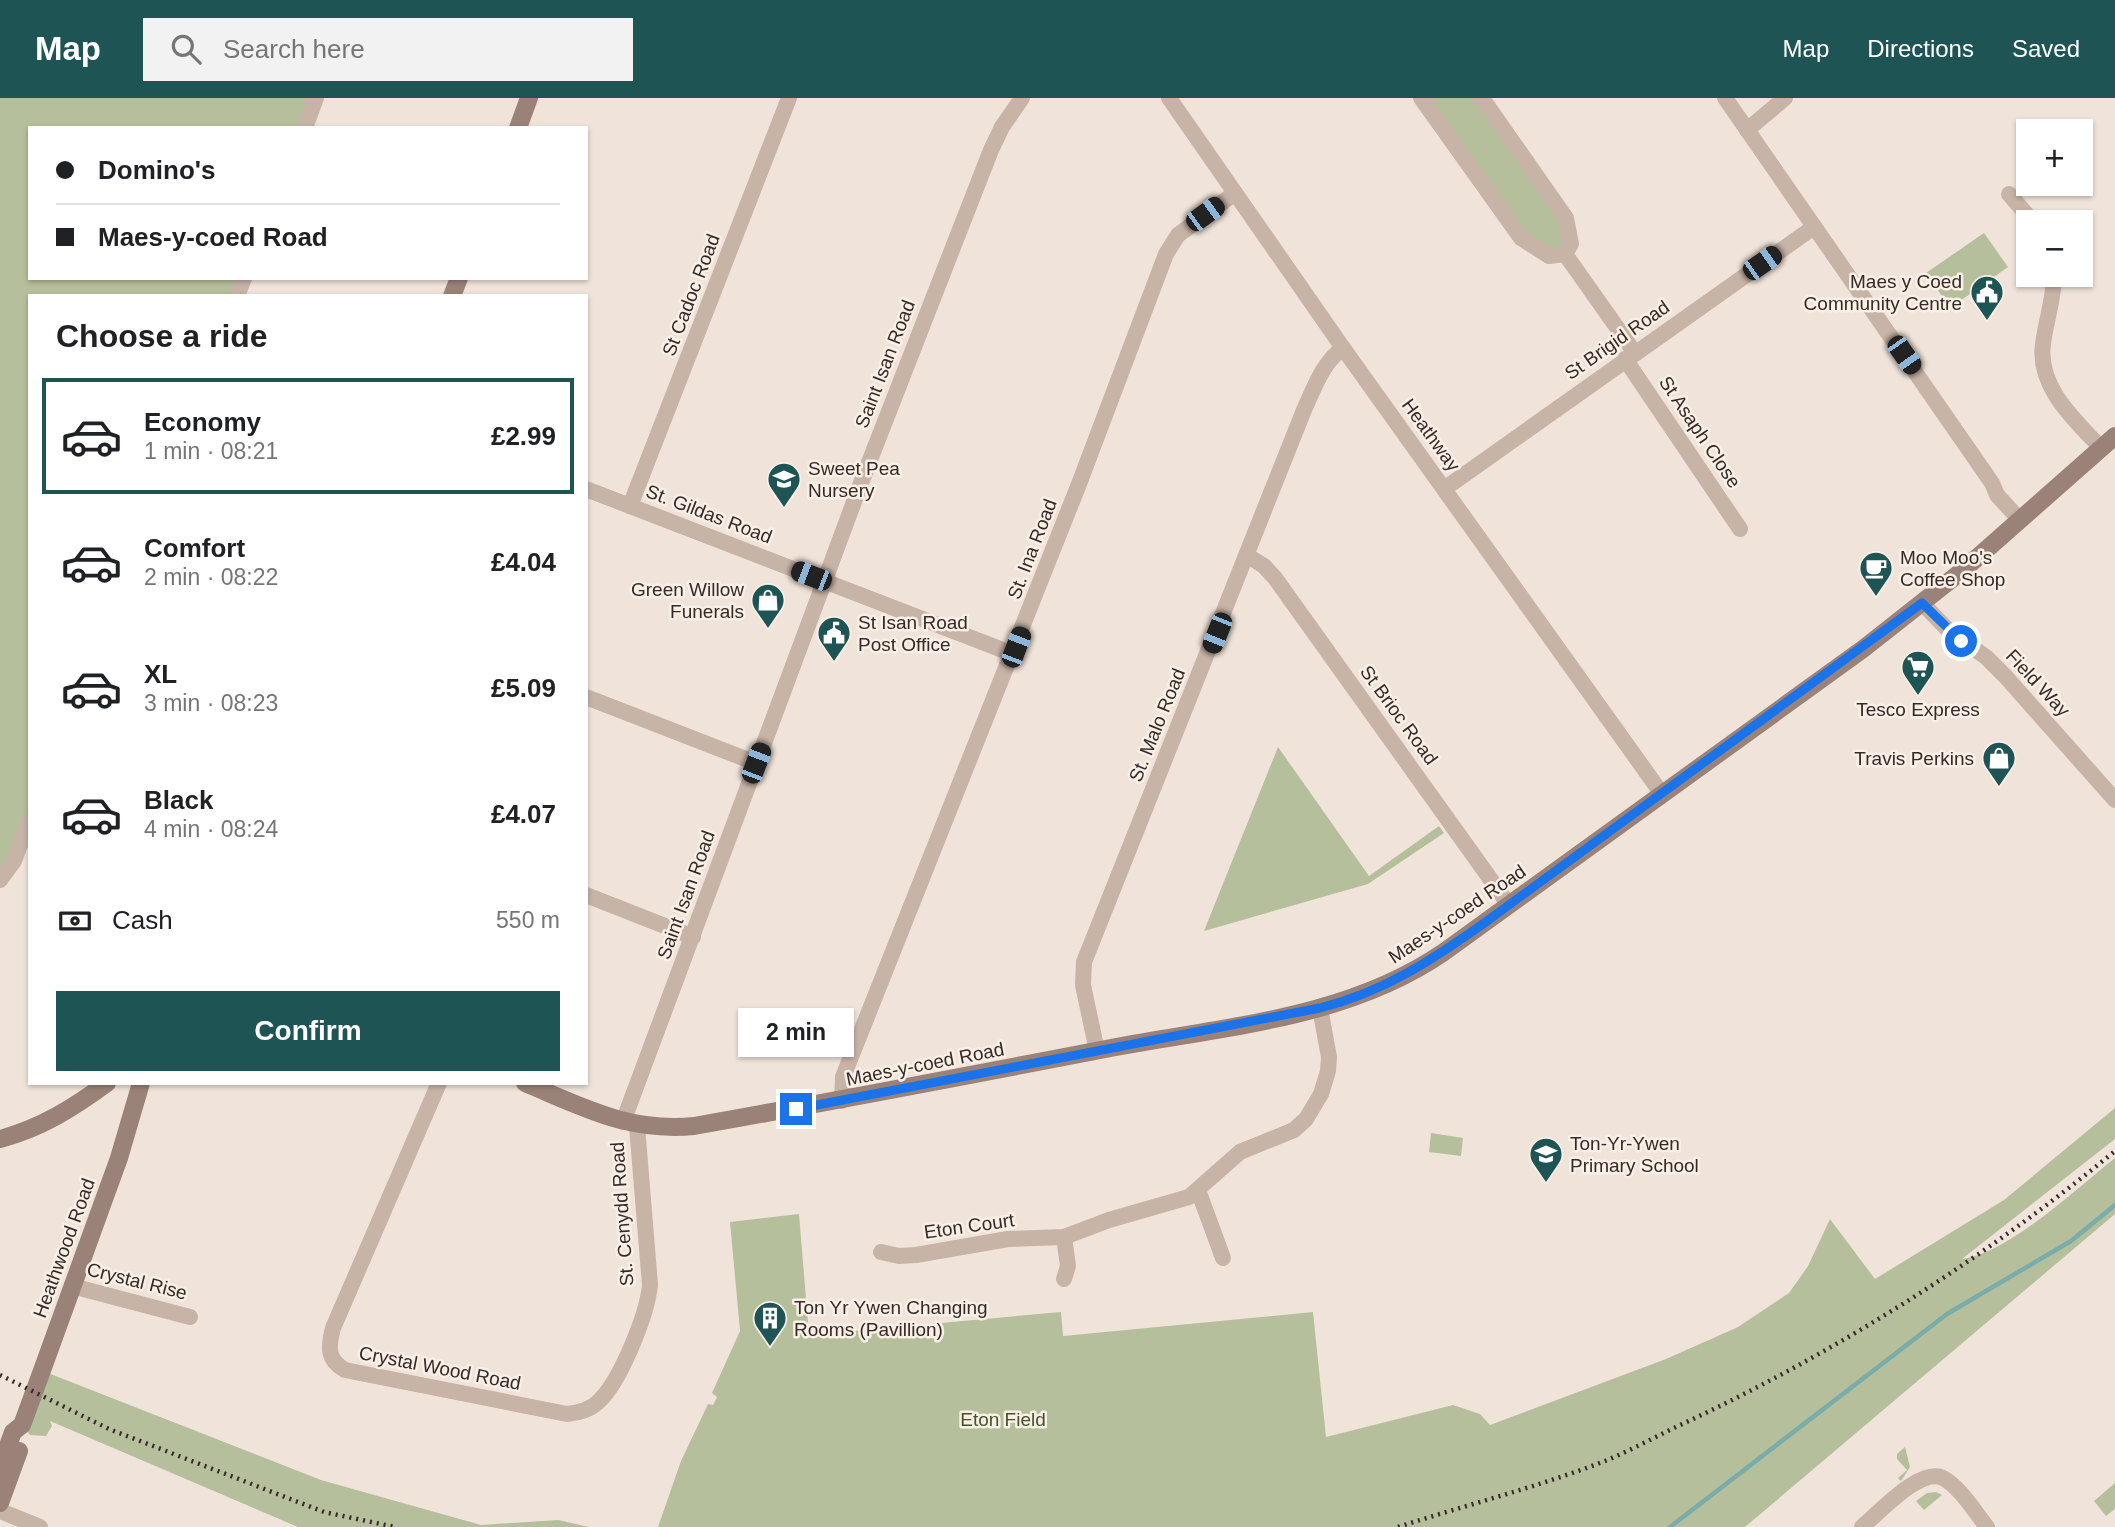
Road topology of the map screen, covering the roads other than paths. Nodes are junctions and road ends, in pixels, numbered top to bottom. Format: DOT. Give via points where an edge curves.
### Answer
graph roads {
  1 [pos="316,98"];
  2 [pos="529,98"];
  3 [pos="789,98"];
  4 [pos="1023,98"];
  5 [pos="1169,98"];
  6 [pos="1421,98"];
  7 [pos="1482,98"];
  8 [pos="1725,98"];
  9 [pos="1785,98"];
  10 [pos="305,126"];
  11 [pos="519,126"];
  12 [pos="1747,130"];
  13 [pos="1235,193"];
  14 [pos="2009,194"];
  15 [pos="2023,210"];
  16 [pos="1814,227"];
  17 [pos="1565,254"];
  18 [pos="2054,287"];
  19 [pos="1343,348"];
  20 [pos="1630,356"];
  21 [pos="2108,442"];
  22 [pos="1444,489"];
  23 [pos="588,490"];
  24 [pos="630,506"];
  25 [pos="2020,520"];
  26 [pos="1740,529"];
  27 [pos="1248,556"];
  28 [pos="824,581"];
  29 [pos="1922,603"];
  30 [pos="1013,654"];
  31 [pos="588,698"];
  32 [pos="756,763"];
  33 [pos="1662,794"];
  34 [pos="2115,800"];
  35 [pos="28,824"];
  36 [pos="0,880"];
  37 [pos="588,896"];
  38 [pos="1509,905"];
  39 [pos="693,937"];
  40 [pos="1320,1008"];
  41 [pos="1097,1051"];
  42 [pos="104,1085"];
  43 [pos="140,1085"];
  44 [pos="438,1085"];
  45 [pos="530,1085"];
  46 [pos="842,1101"];
  47 [pos="630,1124"];
  48 [pos="0,1139"];
  49 [pos="1198,1190"];
  50 [pos="1064,1237"];
  51 [pos="881,1252"];
  52 [pos="1223,1258"];
  53 [pos="1064,1279"];
  54 [pos="72,1286"];
  55 [pos="649,1300"];
  56 [pos="190,1317"];
  57 [pos="22,1425"];
  58 [pos="0,1468"];
  59 [pos="0,1503"];
  60 [pos="0,1511"];
  61 [pos="40,1527"];
  62 [pos="1862,1527"];
  63 [pos="1987,1527"];
  1 -- 10 [label="street"];
  2 -- 11 [label="street"];
  3 -- 24 [label="street, St Cadoc Road"];
  4 -- 28 [label="street, Saint Isan Road" via="991,150"];
  5 -- 13 [label="street, Heathway"];
  6 -- 17 [label="street" via="1521,238 1549,256"];
  7 -- 17 [label="street" via="1566,218 1571,244"];
  8 -- 12 [label="street"];
  9 -- 12 [label="street"];
  12 -- 16 [label="street"];
  13 -- 19 [label="street, Heathway"];
  13 -- 30 [label="street, St. Ina Road" via="1171,242"];
  14 -- 15 [label="street"];
  16 -- 20 [label="street, St Brigid Road"];
  16 -- 25 [label="street" via="1997,495"];
  17 -- 20 [label="street, St Asaph Close"];
  18 -- 21 [label="street" via="2043,343 2044,368 2054,393"];
  19 -- 22 [label="street, Heathway"];
  19 -- 27 [label="street, St. Malo Road" via="1326,366 1304,410"];
  20 -- 22 [label="street, St Brigid Road"];
  20 -- 26 [label="street, St Asaph Close"];
  21 -- 25 [label="street, Maes-y-coed Road"];
  22 -- 33 [label="street, Heathway"];
  23 -- 24 [label="street, St. Gildas Road"];
  24 -- 28 [label="street, St. Gildas Road"];
  25 -- 29 [label="street, Maes-y-coed Road"];
  27 -- 38 [label="street, St Brioc Road" via="1275,578"];
  27 -- 41 [label="street, St. Malo Road" via="1084,962 1083,985"];
  28 -- 30 [label="street, St. Gildas Road"];
  28 -- 32 [label="street, Saint Isan Road"];
  29 -- 33 [label="street, Maes-y-coed Road"];
  29 -- 34 [label="street, Field Way" via="1949,631 1986,657"];
  30 -- 46 [label="street, St. Ina Road" via="843,1077"];
  31 -- 32 [label="street"];
  32 -- 39 [label="street, Saint Isan Road"];
  33 -- 38 [label="street, Maes-y-coed Road"];
  35 -- 36 [label="street" via="14,861"];
  37 -- 39 [label="street"];
  38 -- 40 [label="street, Maes-y-coed Road" via="1404,977"];
  39 -- 47 [label="street, Saint Isan Road"];
  40 -- 41 [label="street, Maes-y-coed Road"];
  40 -- 49 [label="street, Eton Court" via="1328,1071 1306,1119 1282,1136 1240,1152"];
  41 -- 46 [label="street, Maes-y-coed Road"];
  42 -- 48 [label="street" via="47,1122"];
  43 -- 54 [label="street, Heathwood Road"];
  44 -- 55 [label="street, Crystal Wood Road" via="333,1328 329,1349 337,1365 576,1413 595,1405 612,1385"];
  45 -- 47 [label="street, Maes-y-coed Road"];
  46 -- 47 [label="street, Maes-y-coed Road" via="694,1126 657,1129"];
  47 -- 55 [label="street, St. Cenydd Road"];
  49 -- 50 [label="street, Eton Court"];
  49 -- 52 [label="street"];
  50 -- 51 [label="street, Eton Court" via="1008,1239 907,1255"];
  50 -- 53 [label="street" via="1068,1266"];
  54 -- 56 [label="street, Crystal Rise"];
  54 -- 57 [label="street, Heathwood Road"];
  57 -- 58 [label="street, Heathwood Road" via="13,1432"];
  57 -- 59 [label="street, Heathwood Road" via="24,1435"];
  60 -- 61 [label="street"];
  62 -- 63 [label="street" via="1917,1480 1931,1476 1945,1479"];
}
